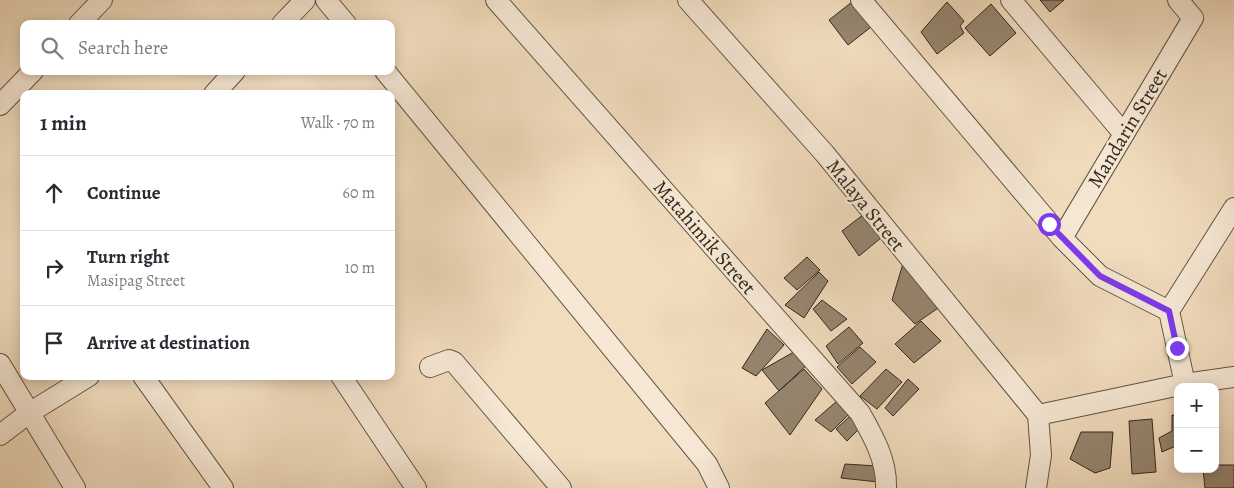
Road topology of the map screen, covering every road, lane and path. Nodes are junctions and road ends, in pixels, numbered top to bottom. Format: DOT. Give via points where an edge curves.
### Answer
graph roads {
  1 [pos="102,0"];
  2 [pos="305,0"];
  3 [pos="326,0"];
  4 [pos="496,0"];
  5 [pos="688,0"];
  6 [pos="861,0"];
  7 [pos="1011,0"];
  8 [pos="1178,0"];
  9 [pos="83,20"];
  10 [pos="286,20"];
  11 [pos="343,20"];
  12 [pos="29,75"];
  13 [pos="232,75"];
  14 [pos="388,75"];
  15 [pos="218,90"];
  16 [pos="0,105"];
  17 [pos="1124,134"];
  18 [pos="1234,208"];
  19 [pos="1062,238"];
  20 [pos="1169,311"];
  21 [pos="0,364"];
  22 [pos="430,367"];
  23 [pos="1234,377"];
  24 [pos="83,380"];
  25 [pos="146,380"];
  26 [pos="344,380"];
  27 [pos="1185,383"];
  28 [pos="1192,383"];
  29 [pos="1174,386"];
  30 [pos="29,413"];
  31 [pos="1038,415"];
  32 [pos="0,435"];
  33 [pos="75,488"];
  34 [pos="224,488"];
  35 [pos="416,488"];
  36 [pos="560,488"];
  37 [pos="719,488"];
  38 [pos="886,488"];
  39 [pos="1036,488"];
  1 -- 9 [label="street"];
  2 -- 10 [label="street"];
  3 -- 11 [label="street"];
  4 -- 38 [label="street, Matahimik Street" via="860,413 878,445"];
  5 -- 31 [label="street, Malaya Street" via="825,154"];
  6 -- 19 [label="street"];
  7 -- 17 [label="street"];
  8 -- 17 [label="street, Mandarin Street" via="1193,18"];
  12 -- 16 [label="street"];
  13 -- 15 [label="street"];
  14 -- 37 [label="street" via="707,464"];
  17 -- 19 [label="street, Mandarin Street"];
  18 -- 20 [label="street"];
  19 -- 20 [label="street" via="1100,276"];
  20 -- 27 [label="street"];
  21 -- 30 [label="street"];
  22 -- 36 [label="street" via="449,360 454,362"];
  23 -- 28 [label="street"];
  24 -- 30 [label="street"];
  25 -- 34 [label="street"];
  26 -- 35 [label="street"];
  29 -- 31 [label="street"];
  30 -- 32 [label="street"];
  30 -- 33 [label="street"];
  31 -- 39 [label="street" via="1041,455"];
}
